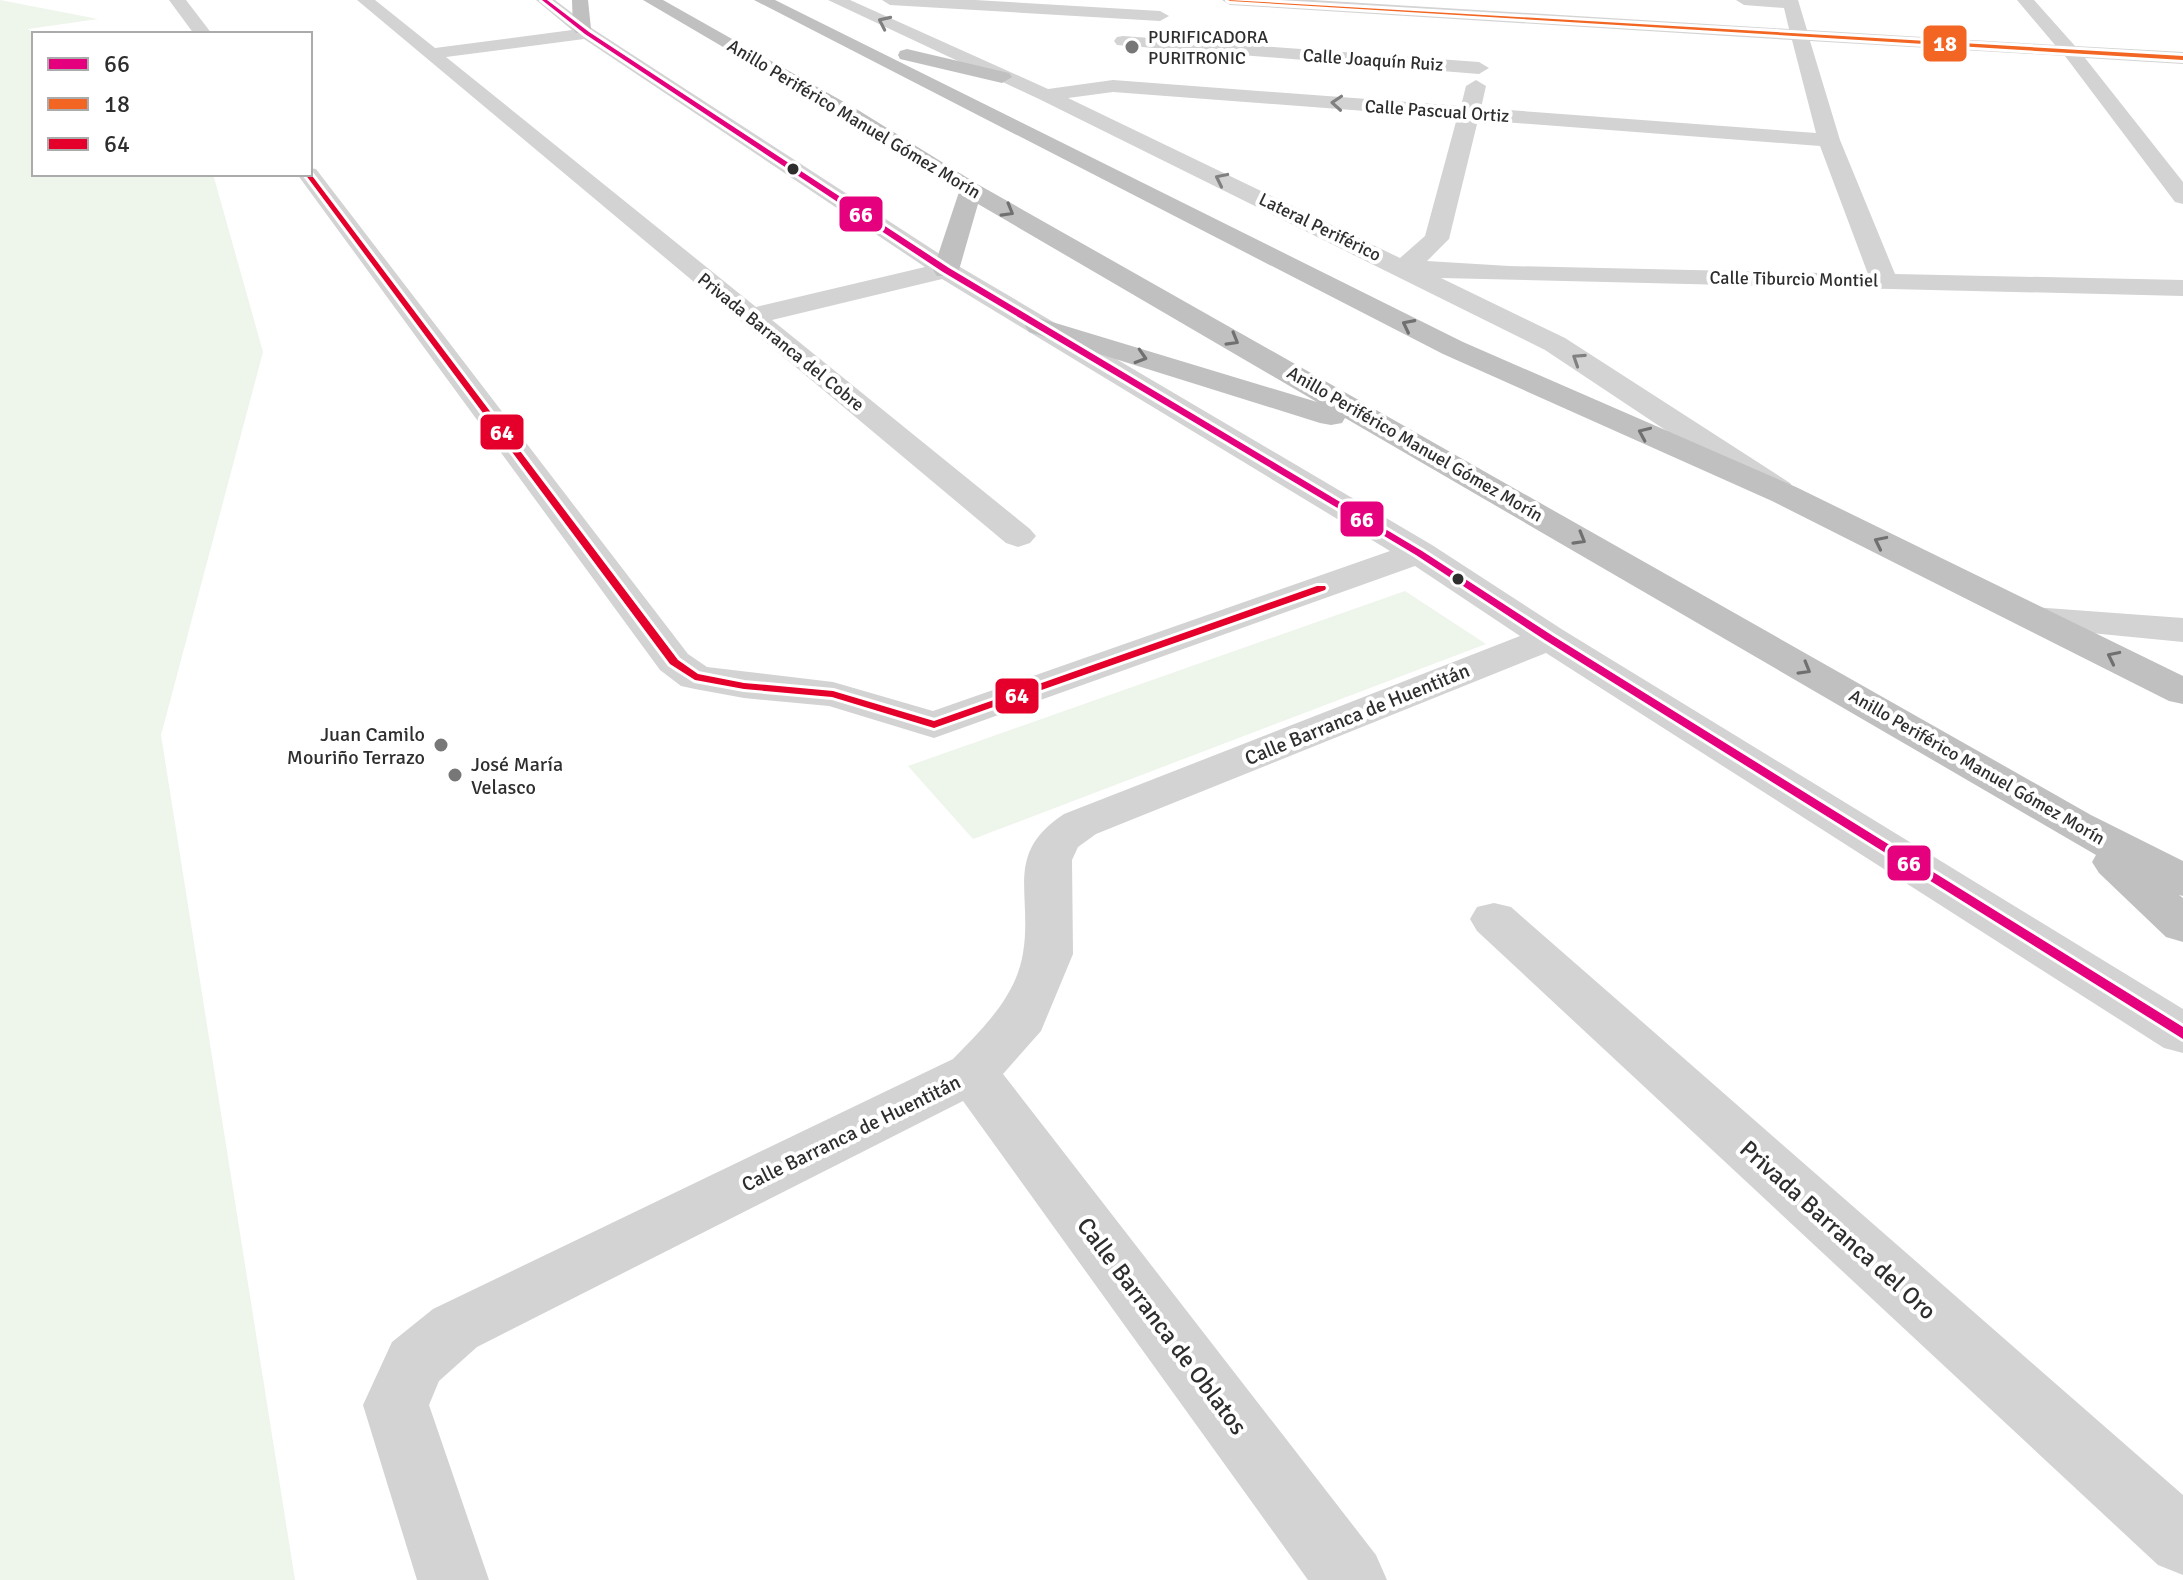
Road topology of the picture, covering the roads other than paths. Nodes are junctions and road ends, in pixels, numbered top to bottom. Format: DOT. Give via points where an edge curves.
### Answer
graph roads {
  1 [pos="177,0"];
  2 [pos="365,0"];
  3 [pos="544,0"];
  4 [pos="651,0"];
  5 [pos="762,0"];
  6 [pos="836,0"];
  7 [pos="890,0"];
  8 [pos="1230,0"];
  9 [pos="1744,0"];
  10 [pos="2025,0"];
  11 [pos="1791,1"];
  12 [pos="1499,9"];
  13 [pos="583,21"];
  14 [pos="201,32"];
  15 [pos="1801,35"];
  16 [pos="836,38"];
  17 [pos="2070,51"];
  18 [pos="431,54"];
  19 [pos="2183,58"];
  20 [pos="1084,68"];
  21 [pos="1479,68"];
  22 [pos="1002,77"];
  23 [pos="1046,95"];
  24 [pos="1470,113"];
  25 [pos="1829,140"];
  26 [pos="310,176"];
  27 [pos="971,190"];
  28 [pos="2183,197"];
  29 [pos="1405,268"];
  30 [pos="946,270"];
  31 [pos="1884,280"];
  32 [pos="2183,288"];
  33 [pos="750,317"];
  34 [pos="1039,326"];
  35 [pos="1408,440"];
  36 [pos="1784,494"];
  37 [pos="1018,536"];
  38 [pos="1419,553"];
  39 [pos="2033,618"];
  40 [pos="2183,630"];
  41 [pos="1549,638"];
  42 [pos="2183,692"];
  43 [pos="2075,825"];
  44 [pos="2183,880"];
  45 [pos="2183,892"];
  46 [pos="1494,919"];
  47 [pos="2183,925"];
  48 [pos="2183,1034"];
  49 [pos="972,1073"];
  50 [pos="2183,1541"];
  51 [pos="453,1580"];
  52 [pos="1351,1580"];
  1 -- 14 [label="street"];
  2 -- 18 [label="street, Privada Barranca del Cobre"];
  3 -- 13 [label="street"];
  4 -- 27 [label="highway, Anillo Periférico Manuel Gómez Morín" via="851,114"];
  5 -- 16 [label="highway"];
  22 -- 6 [label="street, Lateral Periférico, one-way"];
  7 -- 21 [label="street, Calle Joaquín Ruiz" via="1165,12 1116,46"];
  8 -- 12 [label="street"];
  9 -- 11 [label="street"];
  10 -- 17 [label="street"];
  11 -- 15 [label="street"];
  12 -- 15 [label="street"];
  12 -- 21 [label="street"];
  13 -- 18 [label="street"];
  13 -- 30 [label="street"];
  15 -- 17 [label="street"];
  15 -- 25 [label="street"];
  16 -- 22 [label="highway"];
  36 -- 16 [label="highway, one-way" via="1453,348"];
  17 -- 19 [label="street"];
  17 -- 28 [label="street"];
  18 -- 33 [label="street, Privada Barranca del Cobre"];
  20 -- 23 [label="street"];
  21 -- 24 [label="street"];
  22 -- 23 [label="street, Lateral Periférico"];
  24 -- 23 [label="street, Calle Pascual Ortiz, one-way" via="1113,86"];
  29 -- 23 [label="street, Lateral Periférico, one-way"];
  24 -- 25 [label="street, Calle Pascual Ortiz"];
  24 -- 29 [label="street" via="1437,239"];
  25 -- 31 [label="street"];
  26 -- 38 [label="street" via="674,662 695,677 833,694 934,725"];
  27 -- 30 [label="highway"];
  27 -- 35 [label="highway, Anillo Periférico Manuel Gómez Morín, one-way"];
  29 -- 31 [label="street, Calle Tiburcio Montiel"];
  36 -- 29 [label="street, Lateral Periférico, one-way" via="1555,344"];
  30 -- 33 [label="street"];
  30 -- 34 [label="street"];
  31 -- 32 [label="street, Calle Tiburcio Montiel"];
  33 -- 37 [label="street, Privada Barranca del Cobre"];
  34 -- 35 [label="highway, one-way"];
  34 -- 38 [label="street"];
  35 -- 43 [label="highway, Anillo Periférico Manuel Gómez Morín, one-way"];
  39 -- 36 [label="highway, one-way"];
  38 -- 41 [label="street"];
  39 -- 40 [label="street"];
  42 -- 39 [label="highway, one-way"];
  41 -- 48 [label="street"];
  41 -- 49 [label="street, Calle Barranca de Huentitán" via="1080,824 1058,839 1049,860 1048,954 1023,1018"];
  43 -- 44 [label="highway, Anillo Periférico Manuel Gómez Morín"];
  43 -- 45 [label="highway"];
  43 -- 47 [label="highway"];
  46 -- 50 [label="street, Privada Barranca del Oro"];
  49 -- 51 [label="street, Calle Barranca de Huentitán" via="455,1328 415,1362 396,1405"];
  49 -- 52 [label="street, Calle Barranca de Oblatos"];
}
